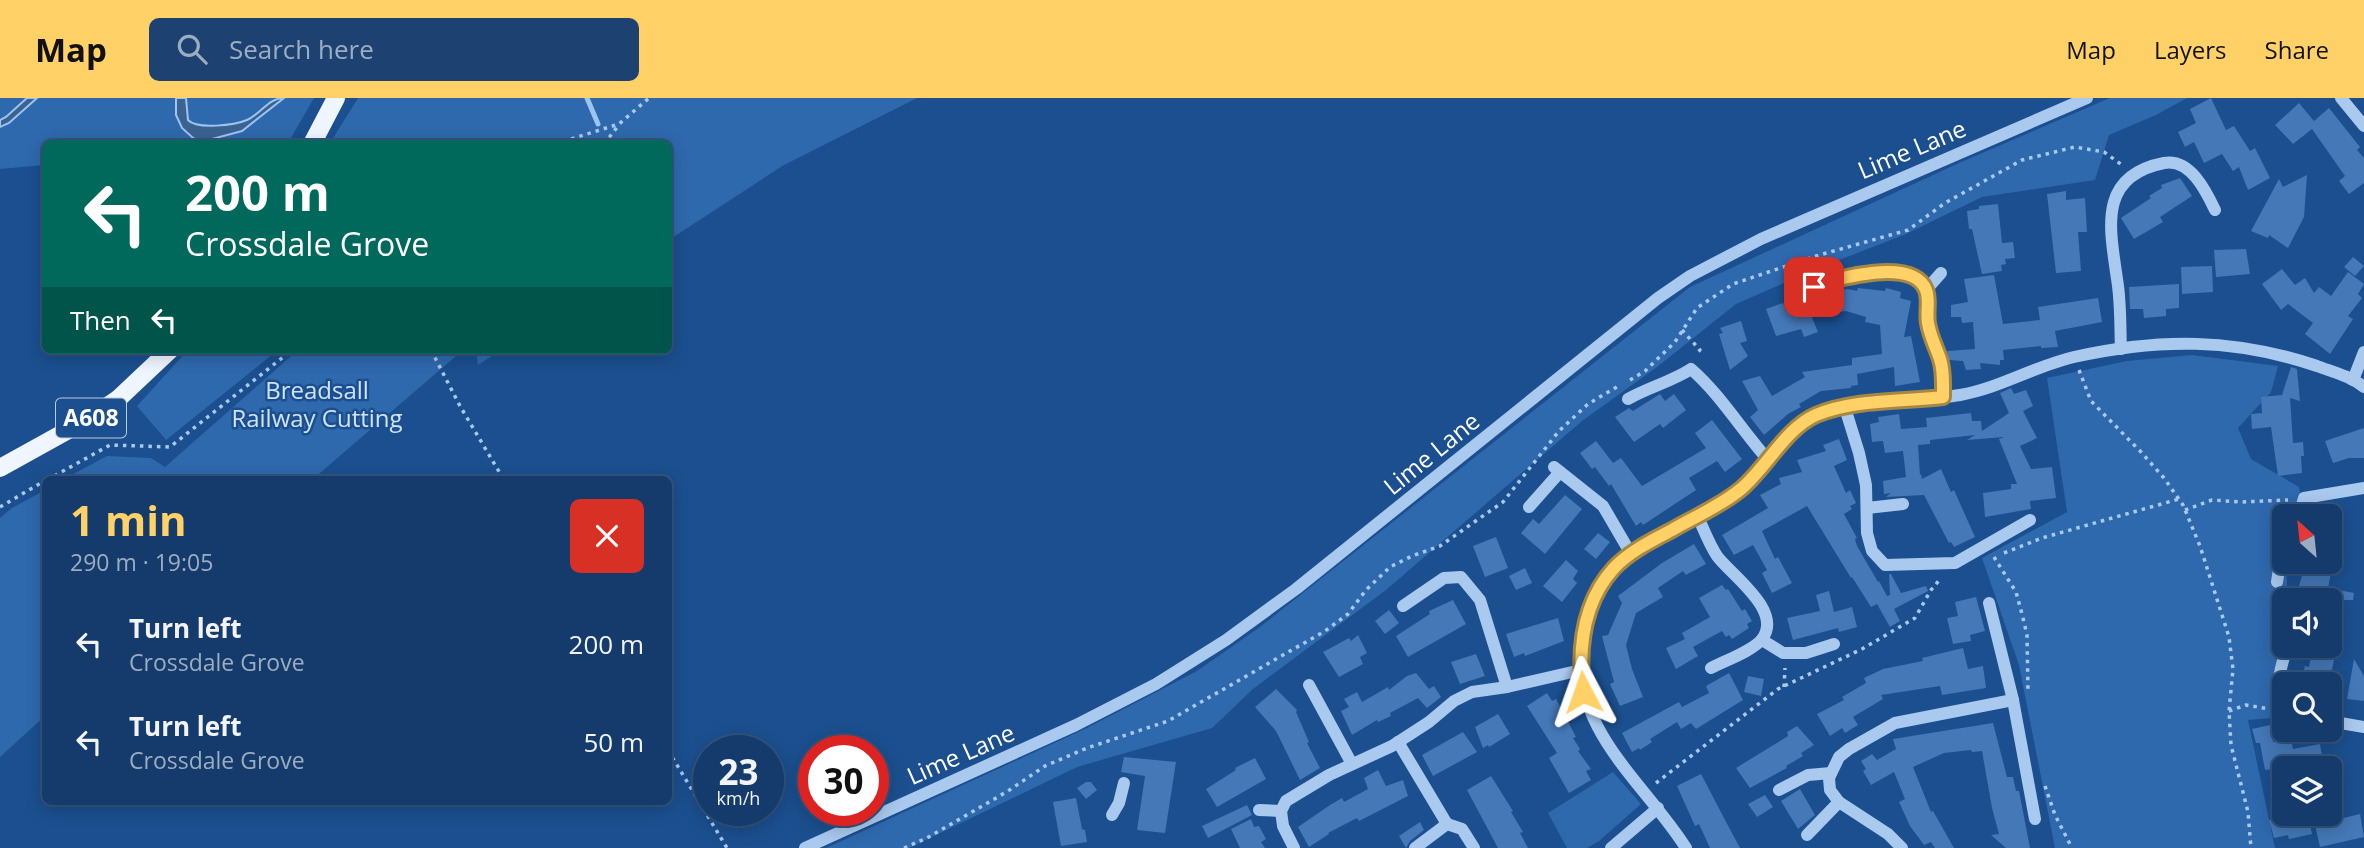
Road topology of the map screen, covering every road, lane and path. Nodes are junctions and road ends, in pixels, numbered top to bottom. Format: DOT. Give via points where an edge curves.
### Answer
graph roads {
  1 [pos="336,98"];
  2 [pos="649,98"];
  3 [pos="2087,98"];
  4 [pos="2341,98"];
  5 [pos="619,124"];
  6 [pos="2364,126"];
  7 [pos="314,140"];
  8 [pos="568,140"];
  9 [pos="607,140"];
  10 [pos="2130,177"];
  11 [pos="2215,210"];
  12 [pos="1941,273"];
  13 [pos="1926,290"];
  14 [pos="1794,293"];
  15 [pos="1682,330"];
  16 [pos="2121,349"];
  17 [pos="2364,352"];
  18 [pos="166,354"];
  19 [pos="287,354"];
  20 [pos="433,354"];
  21 [pos="2076,357"];
  22 [pos="1691,369"];
  23 [pos="2359,383"];
  24 [pos="1943,397"];
  25 [pos="1628,399"];
  26 [pos="1845,408"];
  27 [pos="1769,461"];
  28 [pos="0,468"];
  29 [pos="53,476"];
  30 [pos="502,476"];
  31 [pos="42,482"];
  32 [pos="2364,488"];
  33 [pos="2304,498"];
  34 [pos="2179,499"];
  35 [pos="1903,504"];
  36 [pos="2302,504"];
  37 [pos="0,507"];
  38 [pos="1529,508"];
  39 [pos="1867,508"];
  40 [pos="2185,510"];
  41 [pos="1698,517"];
  42 [pos="2031,520"];
  43 [pos="1631,554"];
  44 [pos="1993,556"];
  45 [pos="1986,558"];
  46 [pos="1955,563"];
  47 [pos="2278,574"];
  48 [pos="2277,582"];
  49 [pos="1989,603"];
  50 [pos="1403,606"];
  51 [pos="1762,640"];
  52 [pos="1834,644"];
  53 [pos="1786,653"];
  54 [pos="1711,668"];
  55 [pos="1581,670"];
  56 [pos="1309,685"];
  57 [pos="1507,687"];
  58 [pos="1784,687"];
  59 [pos="2028,699"];
  60 [pos="2013,700"];
  61 [pos="2272,710"];
  62 [pos="2229,711"];
  63 [pos="2342,723"];
  64 [pos="2364,727"];
  65 [pos="1398,742"];
  66 [pos="672,757"];
  67 [pos="1352,764"];
  68 [pos="1831,773"];
  69 [pos="2043,780"];
  70 [pos="1124,783"];
  71 [pos="1779,790"];
  72 [pos="1644,792"];
  73 [pos="1839,802"];
  74 [pos="1658,808"];
  75 [pos="1259,810"];
  76 [pos="1281,811"];
  77 [pos="1112,815"];
  78 [pos="2035,819"];
  79 [pos="1447,824"];
  80 [pos="1807,835"];
  81 [pos="727,848"];
  82 [pos="805,848"];
  83 [pos="904,848"];
  84 [pos="1294,848"];
  85 [pos="1415,848"];
  86 [pos="1474,848"];
  87 [pos="1611,848"];
  88 [pos="1686,848"];
  89 [pos="1902,848"];
  90 [pos="2072,848"];
  91 [pos="2251,848"];
  1 -- 7 [label="main road"];
  2 -- 5 [label="path"];
  3 -- 82 [label="street, Lime Lane" via="1760,239 1690,276 1226,640 1156,684 1076,725"];
  4 -- 6 [label="street"];
  5 -- 8 [label="path"];
  5 -- 9 [label="path"];
  10 -- 11 [label="street" via="2143,168 2168,162 2191,170"];
  10 -- 15 [label="path" via="2104,152 2075,148 2022,160 1945,203 1908,230 1734,284 1697,308"];
  10 -- 16 [label="street" via="2115,199 2110,217"];
  12 -- 13 [label="street"];
  13 -- 14 [label="street" via="1897,271 1833,280"];
  13 -- 24 [label="street" via="1928,324 1941,361"];
  15 -- 22 [label="path" via="1700,350 1685,363"];
  15 -- 83 [label="path" via="1645,371 1588,404 1559,431 1503,502 1440,545 1390,568 1348,614 1325,631 1168,721 1045,766 974,812"];
  16 -- 21 [label="street"];
  16 -- 23 [label="street" via="2166,344 2254,348"];
  17 -- 23 [label="street"];
  18 -- 28 [label="main road, A608" via="92,417"];
  19 -- 29 [label="path" via="170,447 110,445"];
  20 -- 30 [label="path"];
  21 -- 24 [label="street" via="1984,389"];
  21 -- 34 [label="path" via="2091,401"];
  22 -- 25 [label="street" via="1674,381"];
  22 -- 27 [label="street" via="1710,385"];
  24 -- 26 [label="street"];
  26 -- 27 [label="street" via="1801,425"];
  26 -- 39 [label="street" via="1863,469"];
  27 -- 41 [label="street" via="1743,487"];
  31 -- 37 [label="path"];
  32 -- 33 [label="street"];
  33 -- 36 [label="street"];
  33 -- 40 [label="path" via="2212,500"];
  34 -- 40 [label="path"];
  34 -- 44 [label="path"];
  35 -- 39 [label="street"];
  38 -- 43 [label="street" via="1557,470 1603,506"];
  39 -- 46 [label="street" via="1872,551 1885,565"];
  40 -- 62 [label="path" via="2229,637 2233,669"];
  41 -- 43 [label="street"];
  41 -- 51 [label="street" via="1717,555 1757,596 1767,631"];
  42 -- 46 [label="street"];
  43 -- 55 [label="street" via="1614,568 1594,598 1583,630"];
  44 -- 45 [label="path"];
  44 -- 59 [label="path" via="2017,593 2027,635"];
  46 -- 58 [label="path" via="1931,590 1915,618"];
  47 -- 48 [label="street"];
  49 -- 60 [label="street"];
  50 -- 57 [label="street" via="1444,578 1461,578 1480,600"];
  51 -- 53 [label="street"];
  51 -- 54 [label="street"];
  52 -- 53 [label="street" via="1806,653"];
  53 -- 58 [label="path"];
  55 -- 57 [label="street"];
  55 -- 72 [label="street" via="1583,692 1595,723"];
  56 -- 67 [label="street"];
  57 -- 65 [label="street" via="1472,692 1454,701"];
  58 -- 72 [label="path"];
  60 -- 68 [label="street" via="1895,723 1849,749"];
  60 -- 78 [label="street"];
  61 -- 62 [label="path" via="2246,705"];
  62 -- 91 [label="path"];
  63 -- 64 [label="street"];
  65 -- 67 [label="street"];
  65 -- 79 [label="street"];
  66 -- 81 [label="path"];
  67 -- 76 [label="street" via="1286,801"];
  68 -- 71 [label="street" via="1808,775"];
  68 -- 73 [label="street" via="1830,790"];
  69 -- 90 [label="path"];
  70 -- 77 [label="street"];
  72 -- 74 [label="street"];
  73 -- 80 [label="street"];
  73 -- 89 [label="street"];
  74 -- 87 [label="street"];
  74 -- 88 [label="street"];
  75 -- 76 [label="street"];
  76 -- 84 [label="street"];
  79 -- 85 [label="street"];
  79 -- 86 [label="street" via="1462,829"];
}
